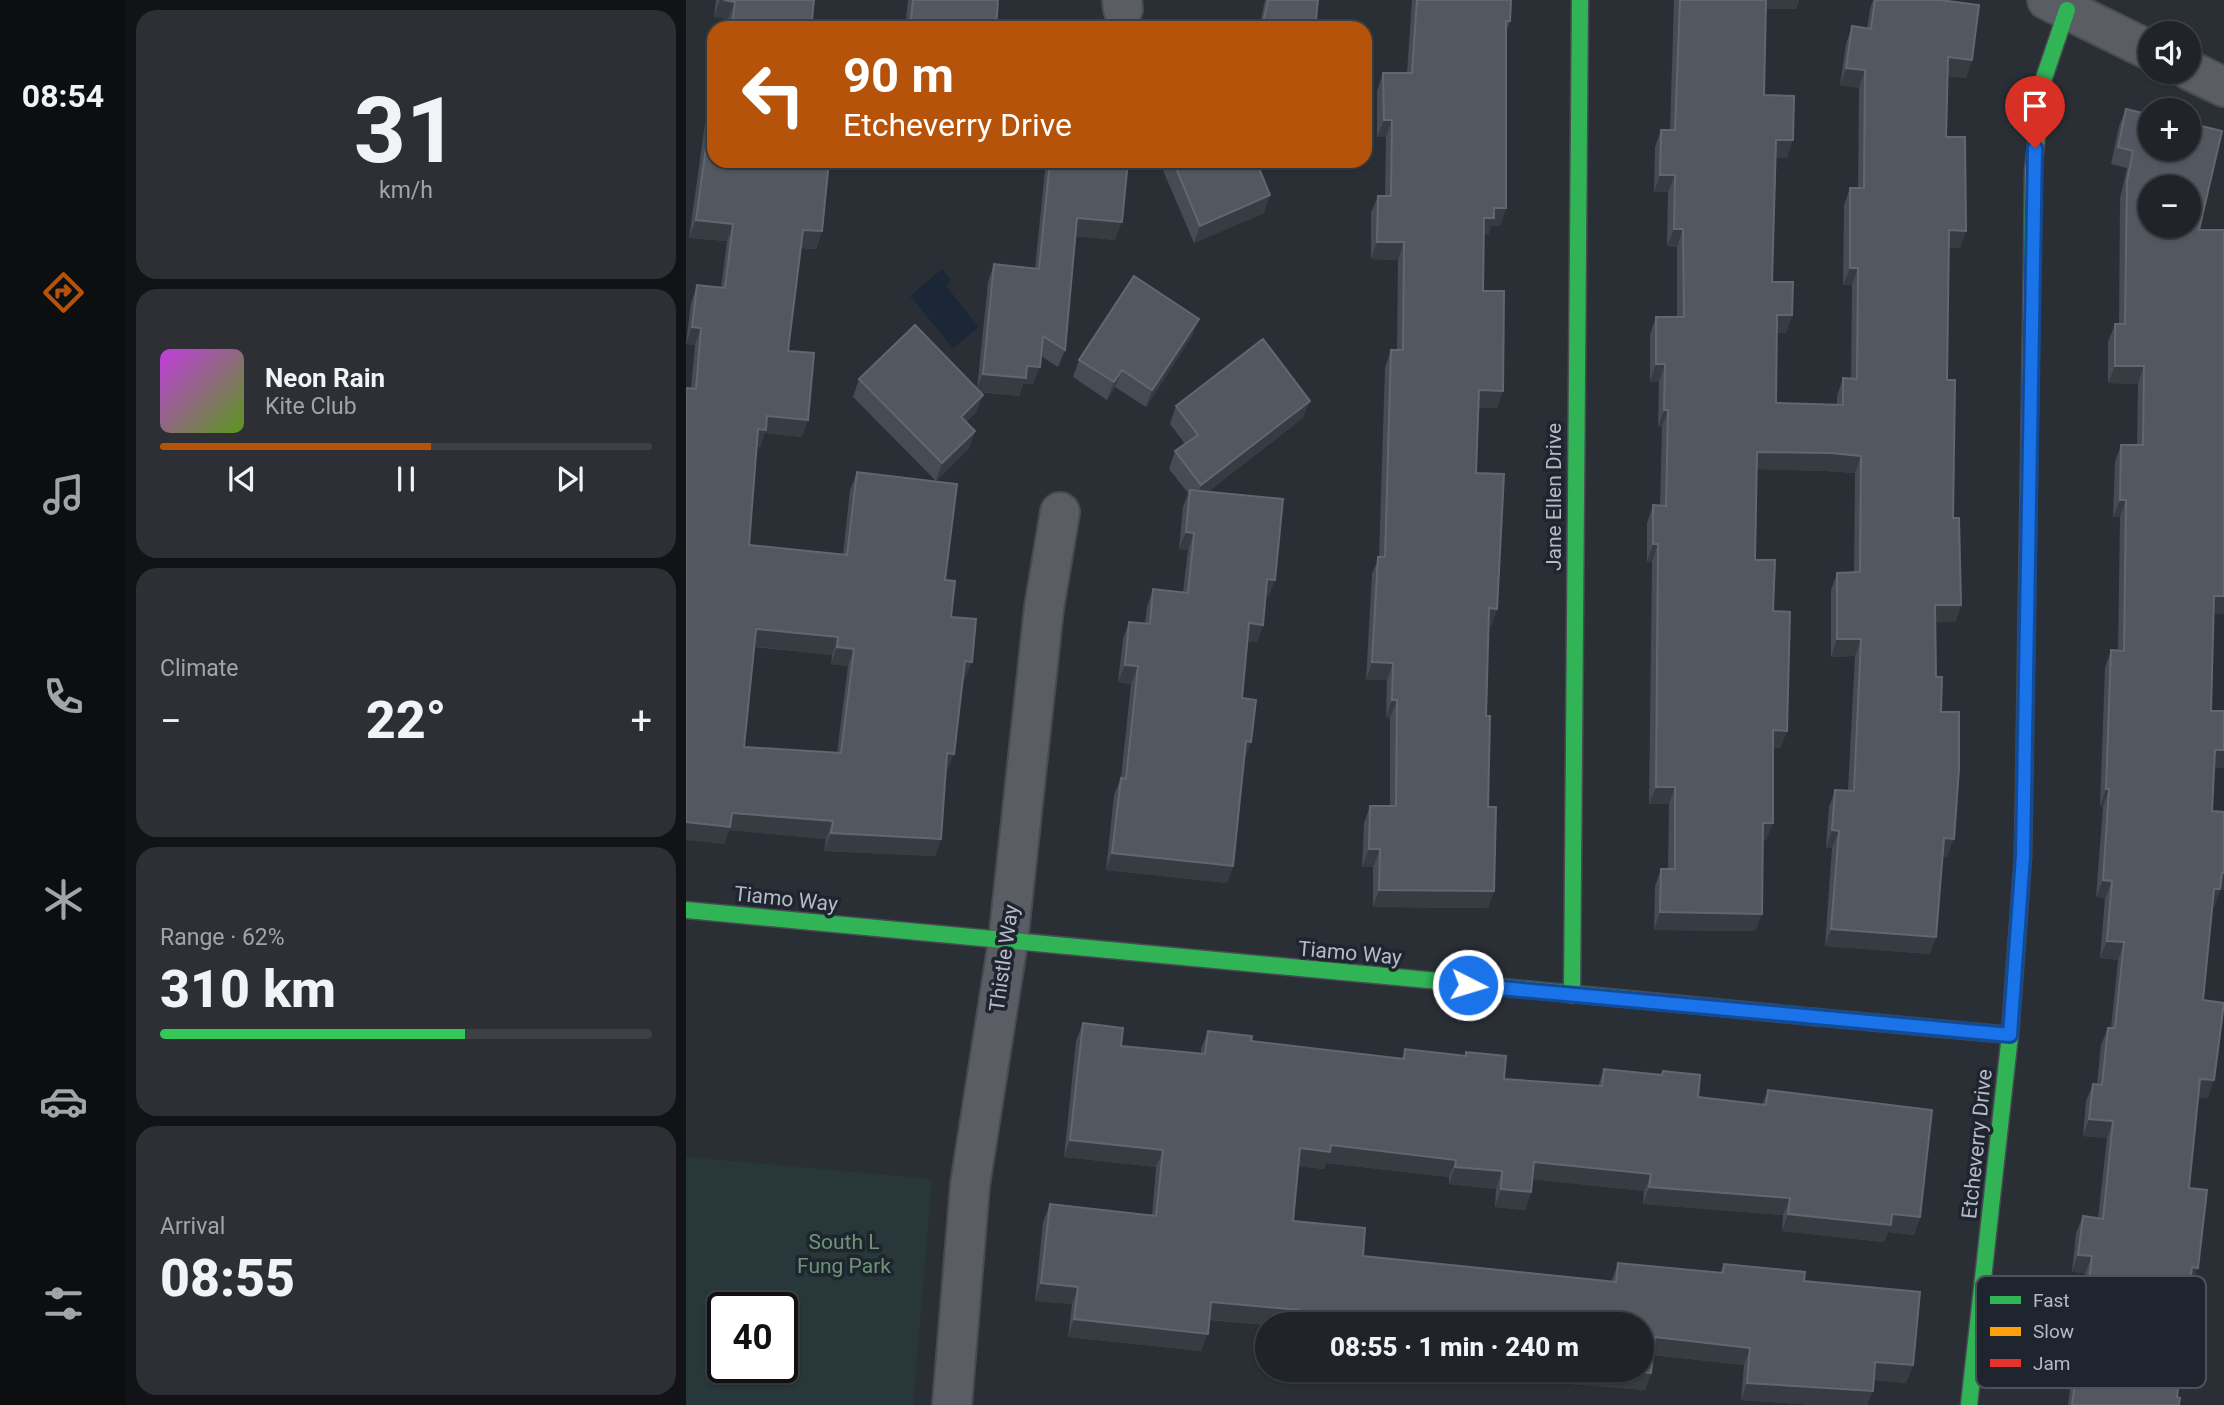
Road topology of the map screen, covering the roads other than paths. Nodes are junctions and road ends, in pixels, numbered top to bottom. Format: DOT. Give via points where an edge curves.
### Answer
graph roads {
  1 [pos="1580,0"];
  2 [pos="2057,5"];
  3 [pos="2138,45"];
  4 [pos="2201,76"];
  5 [pos="2224,87"];
  6 [pos="1060,512"];
  7 [pos="686,910"];
  8 [pos="1008,942"];
  9 [pos="1572,995"];
  10 [pos="2010,1035"];
  11 [pos="1983,1276"];
  12 [pos="1976,1342"];
  13 [pos="952,1405"];
  14 [pos="1969,1405"];
  1 -- 9 [label="street, Jane Ellen Drive"];
  2 -- 3 [label="street"];
  2 -- 10 [label="street, Etcheverry Drive" via="2033,171 2023,856"];
  4 -- 5 [label="street"];
  6 -- 8 [label="street, Thistle Way" via="1044,608"];
  7 -- 8 [label="street, Tiamo Way"];
  8 -- 9 [label="street, Tiamo Way"];
  8 -- 13 [label="street, Thistle Way" via="970,1185"];
  9 -- 10 [label="street, Tiamo Way"];
  10 -- 11 [label="street, Etcheverry Drive"];
  12 -- 14 [label="street, Etcheverry Drive"];
}
